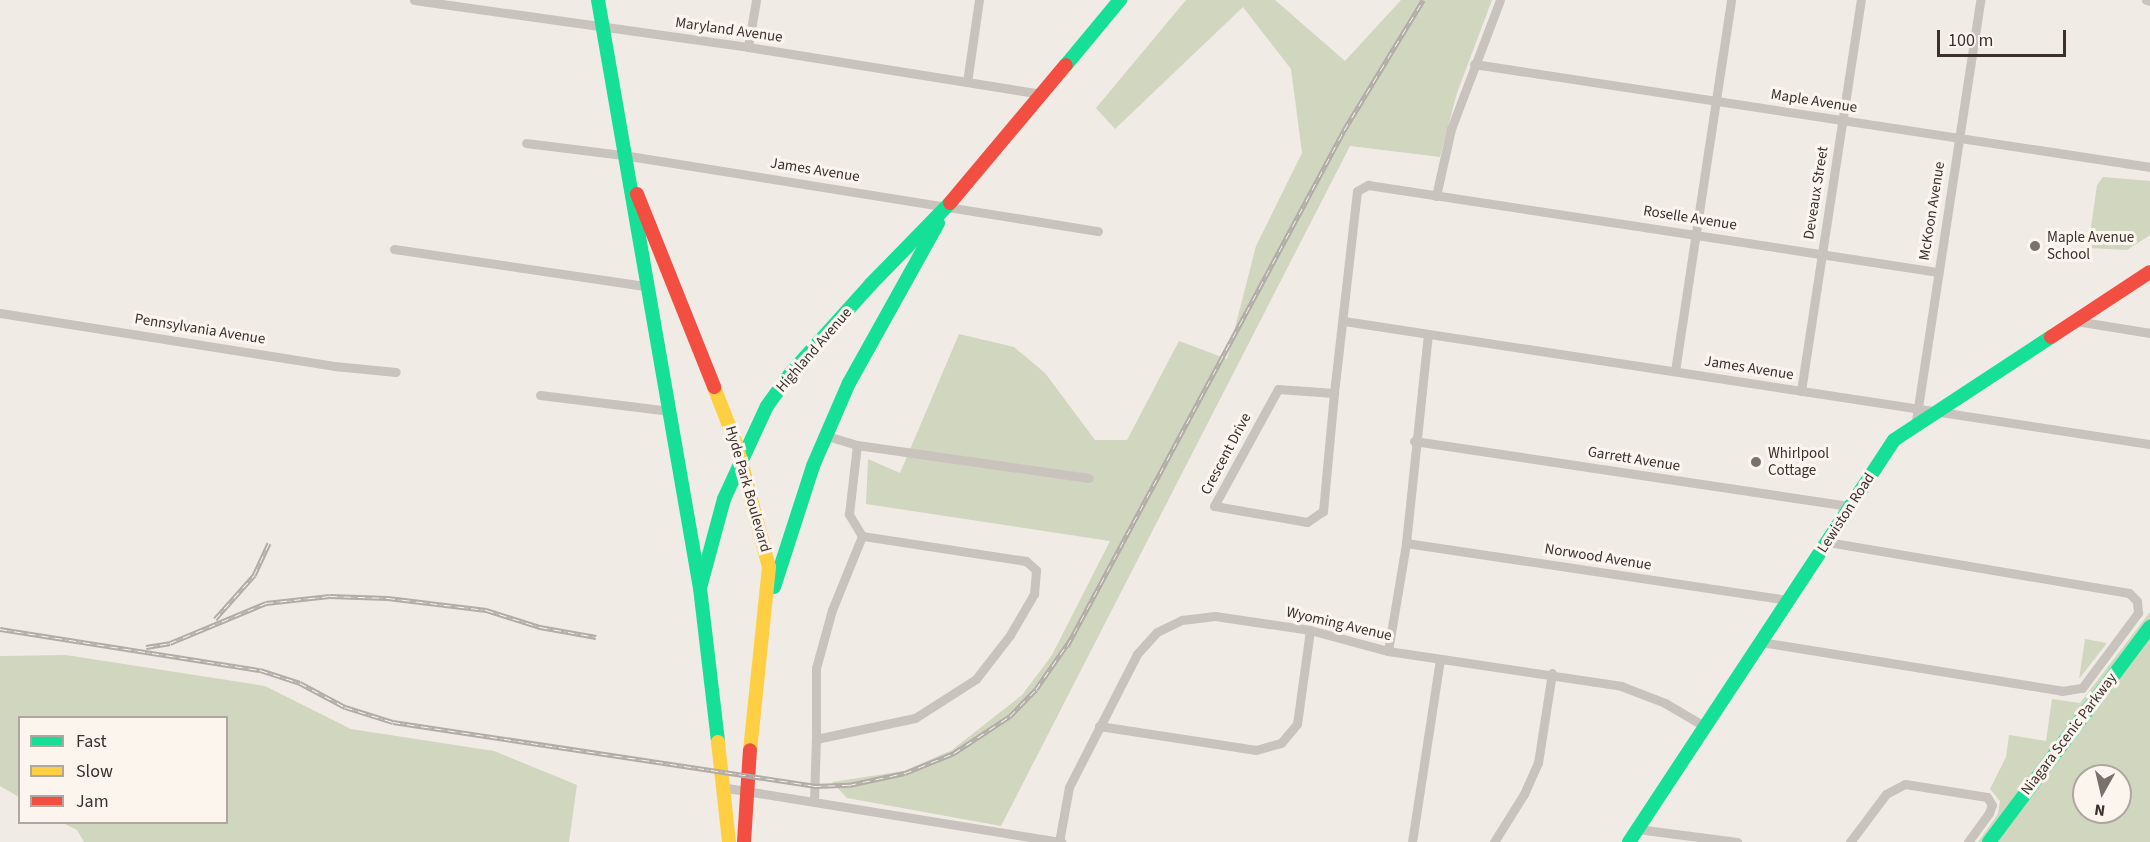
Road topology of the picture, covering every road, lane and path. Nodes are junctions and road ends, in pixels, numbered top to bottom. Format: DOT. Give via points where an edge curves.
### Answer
graph roads {
  1 [pos="414,0"];
  2 [pos="597,0"];
  3 [pos="756,0"];
  4 [pos="979,0"];
  5 [pos="1120,0"];
  6 [pos="1500,0"];
  7 [pos="1731,0"];
  8 [pos="1861,0"];
  9 [pos="1980,0"];
  10 [pos="602,26"];
  11 [pos="748,47"];
  12 [pos="1474,64"];
  13 [pos="967,82"];
  14 [pos="1040,94"];
  15 [pos="1716,101"];
  16 [pos="1843,120"];
  17 [pos="1959,138"];
  18 [pos="526,143"];
  19 [pos="623,155"];
  20 [pos="2150,167"];
  21 [pos="1436,196"];
  22 [pos="947,207"];
  23 [pos="1098,231"];
  24 [pos="1696,234"];
  25 [pos="394,249"];
  26 [pos="1822,254"];
  27 [pos="1938,272"];
  28 [pos="2150,272"];
  29 [pos="646,286"];
  30 [pos="0,313"];
  31 [pos="1344,321"];
  32 [pos="2076,321"];
  33 [pos="2150,333"];
  34 [pos="1428,334"];
  35 [pos="396,372"];
  36 [pos="1675,372"];
  37 [pos="1801,391"];
  38 [pos="1334,393"];
  39 [pos="540,395"];
  40 [pos="1918,409"];
  41 [pos="670,411"];
  42 [pos="1940,412"];
  43 [pos="1915,427"];
  44 [pos="827,436"];
  45 [pos="1414,441"];
  46 [pos="2150,444"];
  47 [pos="858,445"];
  48 [pos="741,458"];
  49 [pos="1089,478"];
  50 [pos="1850,506"];
  51 [pos="862,536"];
  52 [pos="1828,542"];
  53 [pos="1406,543"];
  54 [pos="700,588"];
  55 [pos="1786,600"];
  56 [pos="768,606"];
  57 [pos="2150,627"];
  58 [pos="1310,630"];
  59 [pos="1761,642"];
  60 [pos="1388,651"];
  61 [pos="1440,659"];
  62 [pos="1552,673"];
  63 [pos="1099,726"];
  64 [pos="1704,726"];
  65 [pos="816,739"];
  66 [pos="721,787"];
  67 [pos="746,792"];
  68 [pos="814,801"];
  69 [pos="1637,829"];
  70 [pos="729,842"];
  71 [pos="744,842"];
  72 [pos="1060,842"];
  73 [pos="1412,842"];
  74 [pos="1494,842"];
  75 [pos="1629,842"];
  76 [pos="1737,842"];
  77 [pos="1850,842"];
  78 [pos="1968,842"];
  79 [pos="1989,842"];
  1 -- 10 [label="street, Maryland Avenue"];
  2 -- 10 [label="main road, Hyde Park Boulevard"];
  3 -- 11 [label="street"];
  4 -- 13 [label="street"];
  5 -- 14 [label="main road, Highland Avenue"];
  6 -- 12 [label="street"];
  7 -- 15 [label="street"];
  8 -- 16 [label="street, Deveaux Street"];
  9 -- 17 [label="street, McKoon Avenue"];
  10 -- 11 [label="street, Maryland Avenue"];
  10 -- 19 [label="main road, Hyde Park Boulevard"];
  11 -- 13 [label="street, Maryland Avenue"];
  12 -- 15 [label="street, Maple Avenue"];
  12 -- 21 [label="street" via="1451,129"];
  13 -- 14 [label="street, Maryland Avenue"];
  14 -- 22 [label="main road, Highland Avenue"];
  15 -- 16 [label="street, Maple Avenue"];
  15 -- 24 [label="street"];
  16 -- 17 [label="street, Maple Avenue"];
  16 -- 26 [label="street, Deveaux Street"];
  17 -- 20 [label="street, Maple Avenue"];
  17 -- 27 [label="street, McKoon Avenue"];
  18 -- 19 [label="street, James Avenue"];
  19 -- 22 [label="street, James Avenue"];
  19 -- 29 [label="main road, Hyde Park Boulevard"];
  19 -- 48 [label="main road, Hyde Park Boulevard"];
  21 -- 24 [label="street, Roselle Avenue"];
  21 -- 31 [label="street, Crescent Drive" via="1368,185 1357,191"];
  22 -- 23 [label="street, James Avenue"];
  22 -- 44 [label="main road, Highland Avenue" via="875,333"];
  22 -- 48 [label="main road, Highland Avenue" via="790,374 767,406"];
  24 -- 26 [label="street, Roselle Avenue"];
  24 -- 36 [label="street"];
  25 -- 29 [label="street"];
  26 -- 27 [label="street, Roselle Avenue"];
  26 -- 37 [label="street, Deveaux Street"];
  27 -- 40 [label="street, McKoon Avenue"];
  28 -- 32 [label="main road, Lewiston Road"];
  29 -- 41 [label="main road, Hyde Park Boulevard"];
  30 -- 35 [label="street, Pennsylvania Avenue" via="334,366"];
  31 -- 34 [label="street, James Avenue"];
  31 -- 38 [label="street, Crescent Drive"];
  32 -- 33 [label="street"];
  32 -- 42 [label="main road, Lewiston Road"];
  34 -- 36 [label="street, James Avenue"];
  34 -- 45 [label="street"];
  36 -- 37 [label="street, James Avenue"];
  37 -- 40 [label="street, James Avenue"];
  38 -- 38 [label="street, Crescent Drive" via="1323,511 1307,522 1214,506 1278,389"];
  39 -- 41 [label="street"];
  40 -- 42 [label="street, James Avenue"];
  40 -- 43 [label="street, McKoon Avenue"];
  41 -- 54 [label="main road, Hyde Park Boulevard"];
  42 -- 43 [label="main road, Lewiston Road"];
  42 -- 46 [label="street, James Avenue"];
  43 -- 50 [label="main road, Lewiston Road" via="1894,440"];
  44 -- 47 [label="street"];
  44 -- 56 [label="main road, Highland Avenue" via="795,517"];
  45 -- 50 [label="street, Garrett Avenue"];
  45 -- 53 [label="street"];
  47 -- 49 [label="street"];
  47 -- 51 [label="street" via="849,514"];
  48 -- 54 [label="main road, Highland Avenue" via="724,498"];
  48 -- 56 [label="main road, Hyde Park Boulevard" via="766,549"];
  50 -- 52 [label="main road, Lewiston Road"];
  51 -- 65 [label="street" via="832,610 816,668"];
  51 -- 65 [label="street" via="1026,561 1036,570 1034,594 1010,635 976,679 915,718"];
  52 -- 55 [label="main road, Lewiston Road"];
  52 -- 59 [label="street" via="2129,593 2137,601 2138,613 2082,688 2062,691"];
  53 -- 55 [label="street, Norwood Avenue"];
  53 -- 60 [label="street"];
  54 -- 66 [label="main road, Hyde Park Boulevard"];
  55 -- 59 [label="main road, Lewiston Road"];
  56 -- 67 [label="main road, Hyde Park Boulevard"];
  57 -- 79 [label="main road, Niagara Scenic Parkway"];
  58 -- 60 [label="street, Wyoming Avenue"];
  58 -- 63 [label="street, Wyoming Avenue" via="1215,616 1182,620 1157,632 1137,654"];
  58 -- 63 [label="street" via="1297,724 1281,742 1257,750"];
  59 -- 64 [label="main road, Lewiston Road"];
  60 -- 61 [label="street, Wyoming Avenue"];
  61 -- 62 [label="street, Wyoming Avenue"];
  61 -- 73 [label="street"];
  62 -- 64 [label="street, Wyoming Avenue" via="1621,686 1665,703"];
  62 -- 74 [label="street" via="1538,763"];
  63 -- 72 [label="street, Wyoming Avenue" via="1069,787"];
  64 -- 69 [label="main road, Lewiston Road"];
  65 -- 68 [label="street"];
  66 -- 67 [label="street"];
  66 -- 70 [label="main road, Hyde Park Boulevard"];
  67 -- 68 [label="street"];
  67 -- 71 [label="main road, Hyde Park Boulevard"];
  68 -- 72 [label="street"];
  69 -- 75 [label="main road, Lewiston Road"];
  69 -- 76 [label="street"];
  77 -- 78 [label="street" via="1886,794 1905,784 1987,797 1992,804 1989,813"];
}
